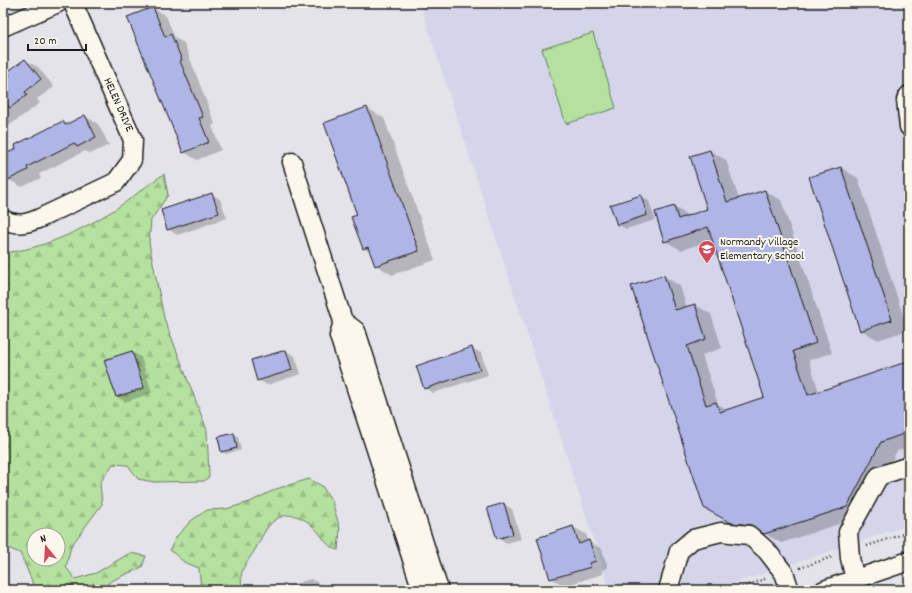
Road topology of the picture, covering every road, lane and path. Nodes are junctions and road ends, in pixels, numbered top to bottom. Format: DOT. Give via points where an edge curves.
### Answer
graph roads {
  1 [pos="58,3"];
  2 [pos="73,3"];
  3 [pos="3,27"];
  4 [pos="909,95"];
  5 [pos="909,127"];
  6 [pos="292,162"];
  7 [pos="3,219"];
  8 [pos="343,320"];
  9 [pos="909,466"];
  10 [pos="909,532"];
  11 [pos="849,552"];
  12 [pos="909,561"];
  13 [pos="784,573"];
  14 [pos="855,580"];
  15 [pos="829,589"];
  16 [pos="422,590"];
  17 [pos="439,590"];
  18 [pos="668,590"];
  19 [pos="734,590"];
  20 [pos="790,590"];
  1 -- 3 [label="street"];
  2 -- 7 [label="street, HELEN DRIVE" via="133,140 132,160 116,182 38,220 25,224 9,223"];
  4 -- 5 [label="street" via="906,100"];
  6 -- 8 [label="street"];
  8 -- 16 [label="street" via="339,336"];
  8 -- 17 [label="street" via="356,331"];
  9 -- 11 [label="street" via="879,476 848,532"];
  10 -- 11 [label="path"];
  11 -- 13 [label="path"];
  11 -- 14 [label="street"];
  12 -- 14 [label="street"];
  13 -- 18 [label="street" via="767,551 748,535 714,533 693,539 679,551"];
  13 -- 19 [label="path"];
  13 -- 20 [label="street"];
  14 -- 15 [label="street"];
}
